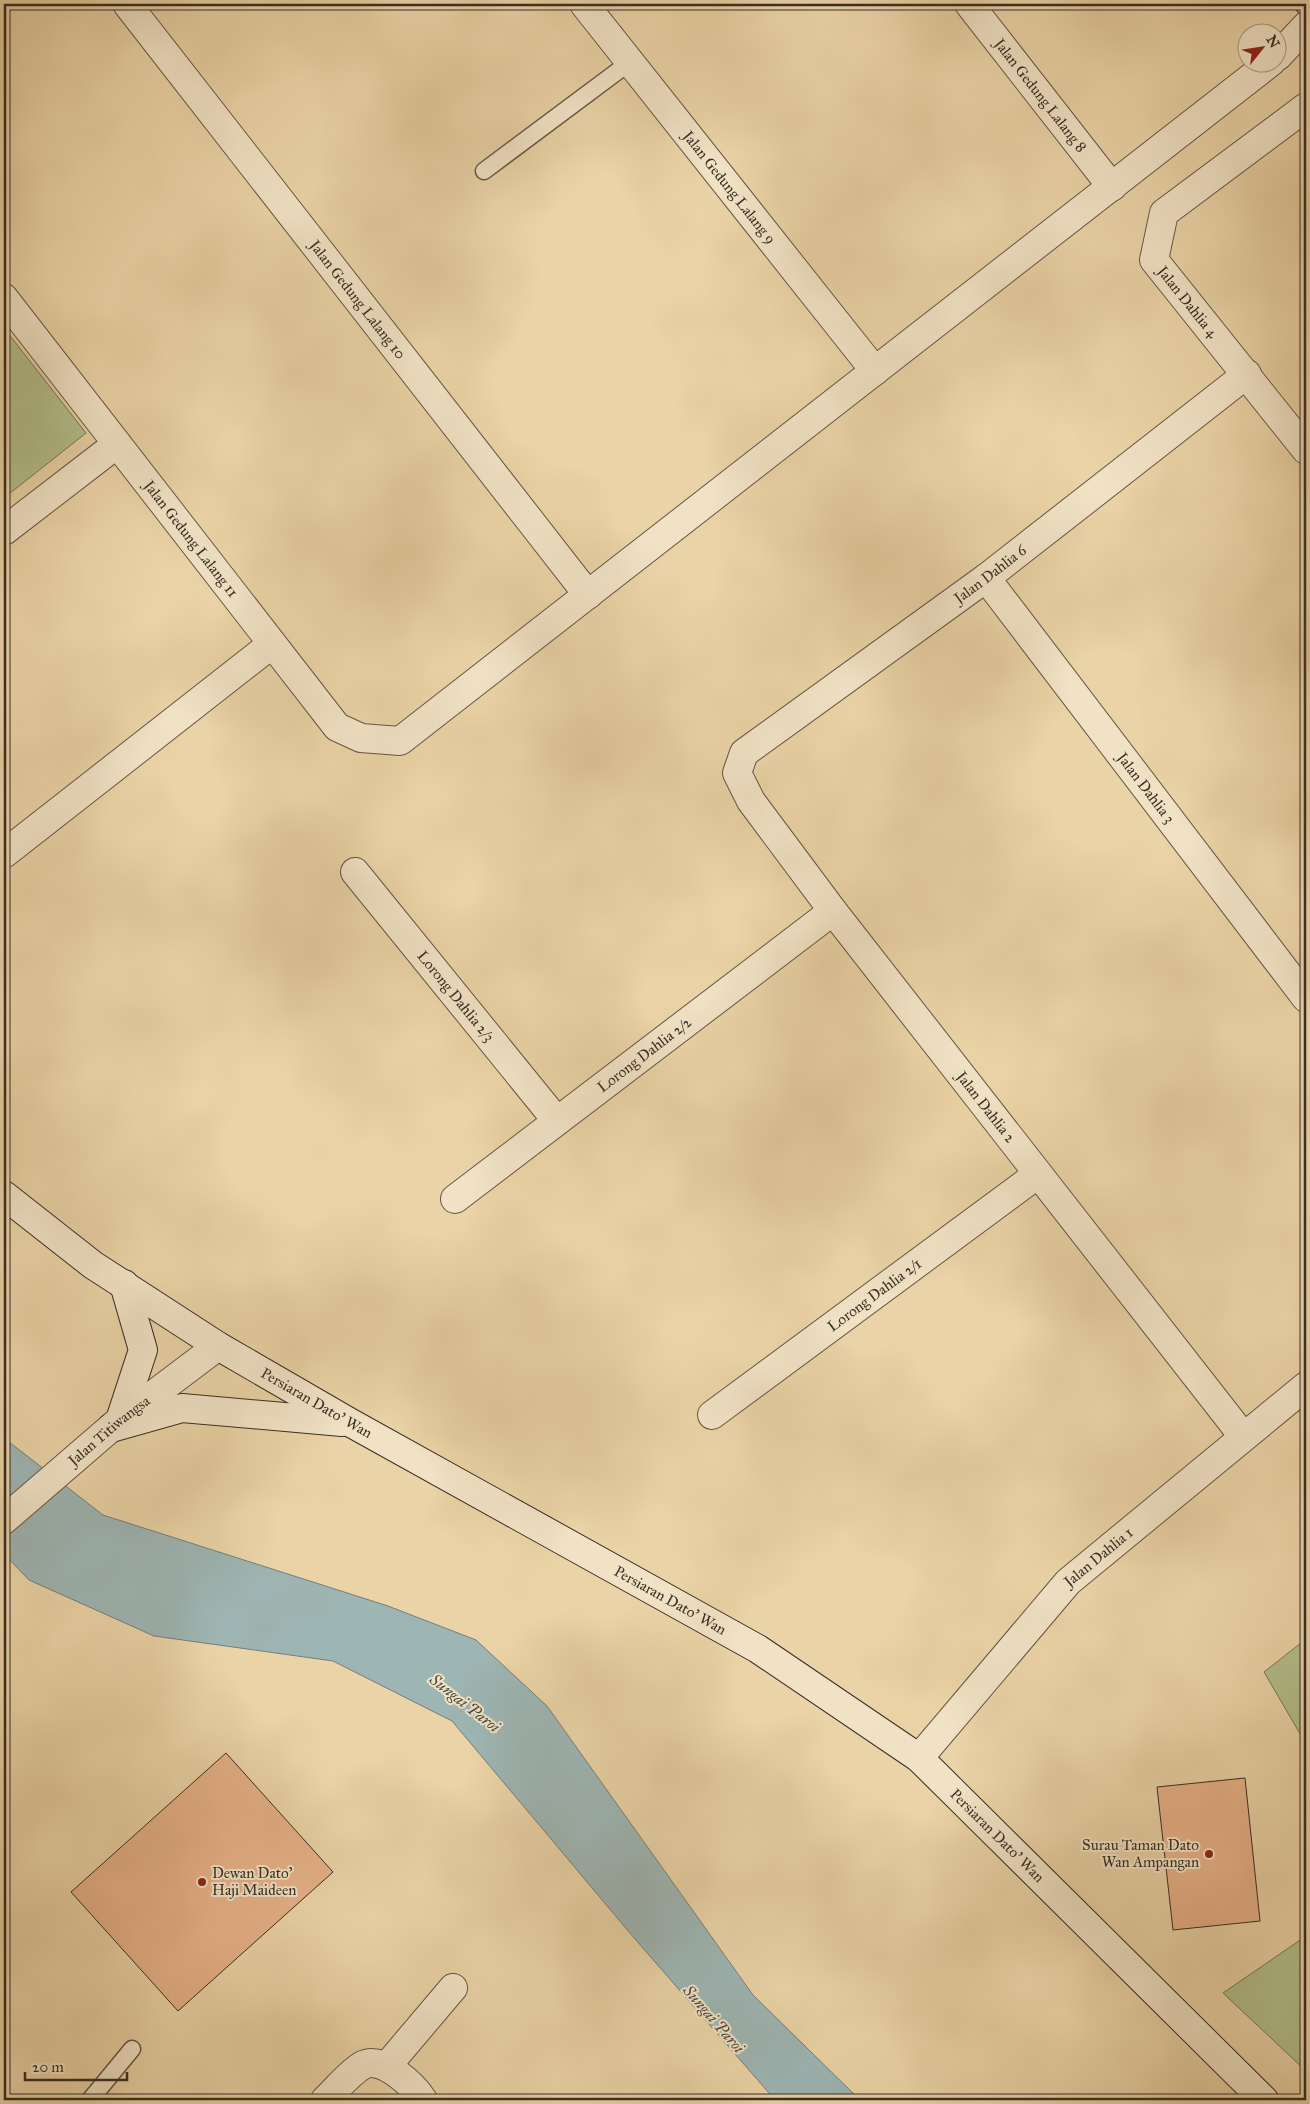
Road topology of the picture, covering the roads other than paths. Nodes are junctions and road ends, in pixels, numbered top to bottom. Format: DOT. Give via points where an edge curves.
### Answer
graph roads {
  1 [pos="127,4"];
  2 [pos="584,4"];
  3 [pos="968,4"];
  4 [pos="1303,4"];
  5 [pos="1306,8"];
  6 [pos="1306,26"];
  7 [pos="1288,45"];
  8 [pos="630,62"];
  9 [pos="1259,72"];
  10 [pos="1306,106"];
  11 [pos="484,171"];
  12 [pos="1112,187"];
  13 [pos="4,298"];
  14 [pos="875,372"];
  15 [pos="1247,374"];
  16 [pos="117,444"];
  17 [pos="1306,450"];
  18 [pos="4,531"];
  19 [pos="986,578"];
  20 [pos="588,595"];
  21 [pos="272,644"];
  22 [pos="737,773"];
  23 [pos="4,854"];
  24 [pos="356,872"];
  25 [pos="833,911"];
  26 [pos="1306,998"];
  27 [pos="557,1121"];
  28 [pos="1038,1174"];
  29 [pos="4,1195"];
  30 [pos="455,1199"];
  31 [pos="124,1284"];
  32 [pos="218,1346"];
  33 [pos="1306,1386"];
  34 [pos="712,1415"];
  35 [pos="351,1423"];
  36 [pos="116,1424"];
  37 [pos="1243,1436"];
  38 [pos="4,1520"];
  39 [pos="919,1758"];
  40 [pos="452,1988"];
  41 [pos="132,2050"];
  42 [pos="387,2066"];
  43 [pos="90,2100"];
  44 [pos="325,2100"];
  45 [pos="423,2100"];
  46 [pos="1264,2100"];
  1 -- 20 [label="street, Jalan Gedung Lalang 10"];
  2 -- 8 [label="street, Jalan Gedung Lalang 9"];
  3 -- 12 [label="street, Jalan Gedung Lalang 8"];
  4 -- 5 [label="lane"];
  6 -- 7 [label="street"];
  8 -- 11 [label="lane"];
  8 -- 14 [label="street, Jalan Gedung Lalang 9"];
  9 -- 12 [label="street"];
  10 -- 15 [label="street, Jalan Dahlia 4" via="1164,213 1154,260"];
  12 -- 14 [label="street"];
  13 -- 16 [label="street, Jalan Gedung Lalang 11"];
  14 -- 20 [label="street"];
  15 -- 17 [label="street, Jalan Dahlia 4"];
  15 -- 19 [label="street, Jalan Dahlia 6"];
  16 -- 18 [label="street"];
  16 -- 21 [label="street, Jalan Gedung Lalang 11"];
  19 -- 22 [label="street, Jalan Dahlia 6" via="744,753"];
  19 -- 26 [label="street, Jalan Dahlia 3"];
  20 -- 21 [label="street, Jalan Gedung Lalang 11" via="400,740 361,738 337,727"];
  21 -- 23 [label="street"];
  22 -- 25 [label="street, Jalan Dahlia 2" via="751,801"];
  24 -- 27 [label="street, Lorong Dahlia 2/3"];
  25 -- 27 [label="street, Lorong Dahlia 2/2"];
  25 -- 28 [label="street, Jalan Dahlia 2"];
  27 -- 30 [label="street, Lorong Dahlia 2/2"];
  28 -- 34 [label="street, Lorong Dahlia 2/1"];
  28 -- 37 [label="street, Jalan Dahlia 2"];
  29 -- 31 [label="street, Persiaran Dato' Wan" via="93,1266"];
  31 -- 32 [label="street, Persiaran Dato' Wan"];
  31 -- 36 [label="street" via="143,1350"];
  32 -- 35 [label="street, Persiaran Dato' Wan"];
  32 -- 36 [label="street, Jalan Titiwangsa"];
  33 -- 37 [label="street, Jalan Dahlia 1"];
  35 -- 36 [label="street" via="182,1408"];
  35 -- 39 [label="street, Persiaran Dato' Wan" via="758,1649"];
  36 -- 38 [label="street, Jalan Titiwangsa"];
  37 -- 39 [label="street, Jalan Dahlia 1" via="1068,1582"];
  39 -- 46 [label="street, Persiaran Dato' Wan"];
  40 -- 42 [label="street"];
  41 -- 43 [label="lane"];
  42 -- 44 [label="street" via="364,2064"];
  42 -- 45 [label="street"];
}
